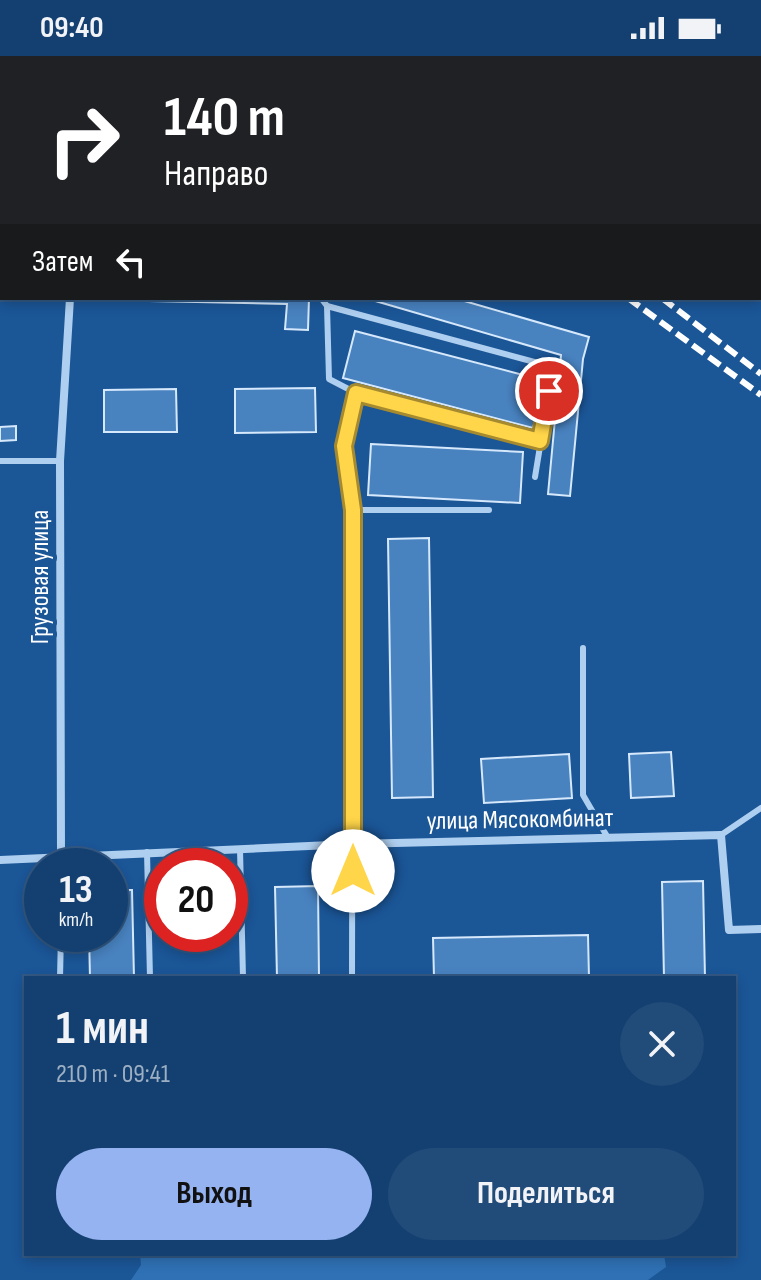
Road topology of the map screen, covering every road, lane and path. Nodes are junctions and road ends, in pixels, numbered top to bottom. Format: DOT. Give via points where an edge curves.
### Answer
graph roads {
  1 [pos="70,300"];
  2 [pos="322,300"];
  3 [pos="327,306"];
  4 [pos="356,393"];
  5 [pos="540,441"];
  6 [pos="0,461"];
  7 [pos="60,461"];
  8 [pos="535,477"];
  9 [pos="353,510"];
  10 [pos="489,510"];
  11 [pos="583,648"];
  12 [pos="761,808"];
  13 [pos="721,835"];
  14 [pos="608,838"];
  15 [pos="353,844"];
  16 [pos="61,848"];
  17 [pos="248,849"];
  18 [pos="24,858"];
  19 [pos="0,860"];
  20 [pos="761,929"];
  21 [pos="61,952"];
  22 [pos="149,952"];
  23 [pos="242,952"];
  24 [pos="60,976"];
  25 [pos="150,976"];
  26 [pos="243,976"];
  27 [pos="352,976"];
  1 -- 7 [label="street, Грузовая улица"];
  2 -- 3 [label="lane"];
  3 -- 4 [label="lane" via="329,379"];
  3 -- 5 [label="lane" via="553,367"];
  4 -- 5 [label="lane"];
  4 -- 9 [label="lane" via="344,446"];
  5 -- 8 [label="lane"];
  6 -- 7 [label="lane"];
  7 -- 16 [label="street, Грузовая улица"];
  9 -- 10 [label="lane"];
  9 -- 15 [label="lane"];
  11 -- 14 [label="lane" via="583,795"];
  12 -- 13 [label="lane"];
  13 -- 14 [label="street, улица Мясокомбинат"];
  13 -- 20 [label="street" via="729,930"];
  14 -- 15 [label="street, улица Мясокомбинат"];
  15 -- 17 [label="street, улица Мясокомбинат"];
  15 -- 27 [label="lane"];
  18 -- 19 [label="street, улица Мясокомбинат"];
  21 -- 24 [label="lane"];
  22 -- 25 [label="lane"];
  23 -- 26 [label="lane"];
}
